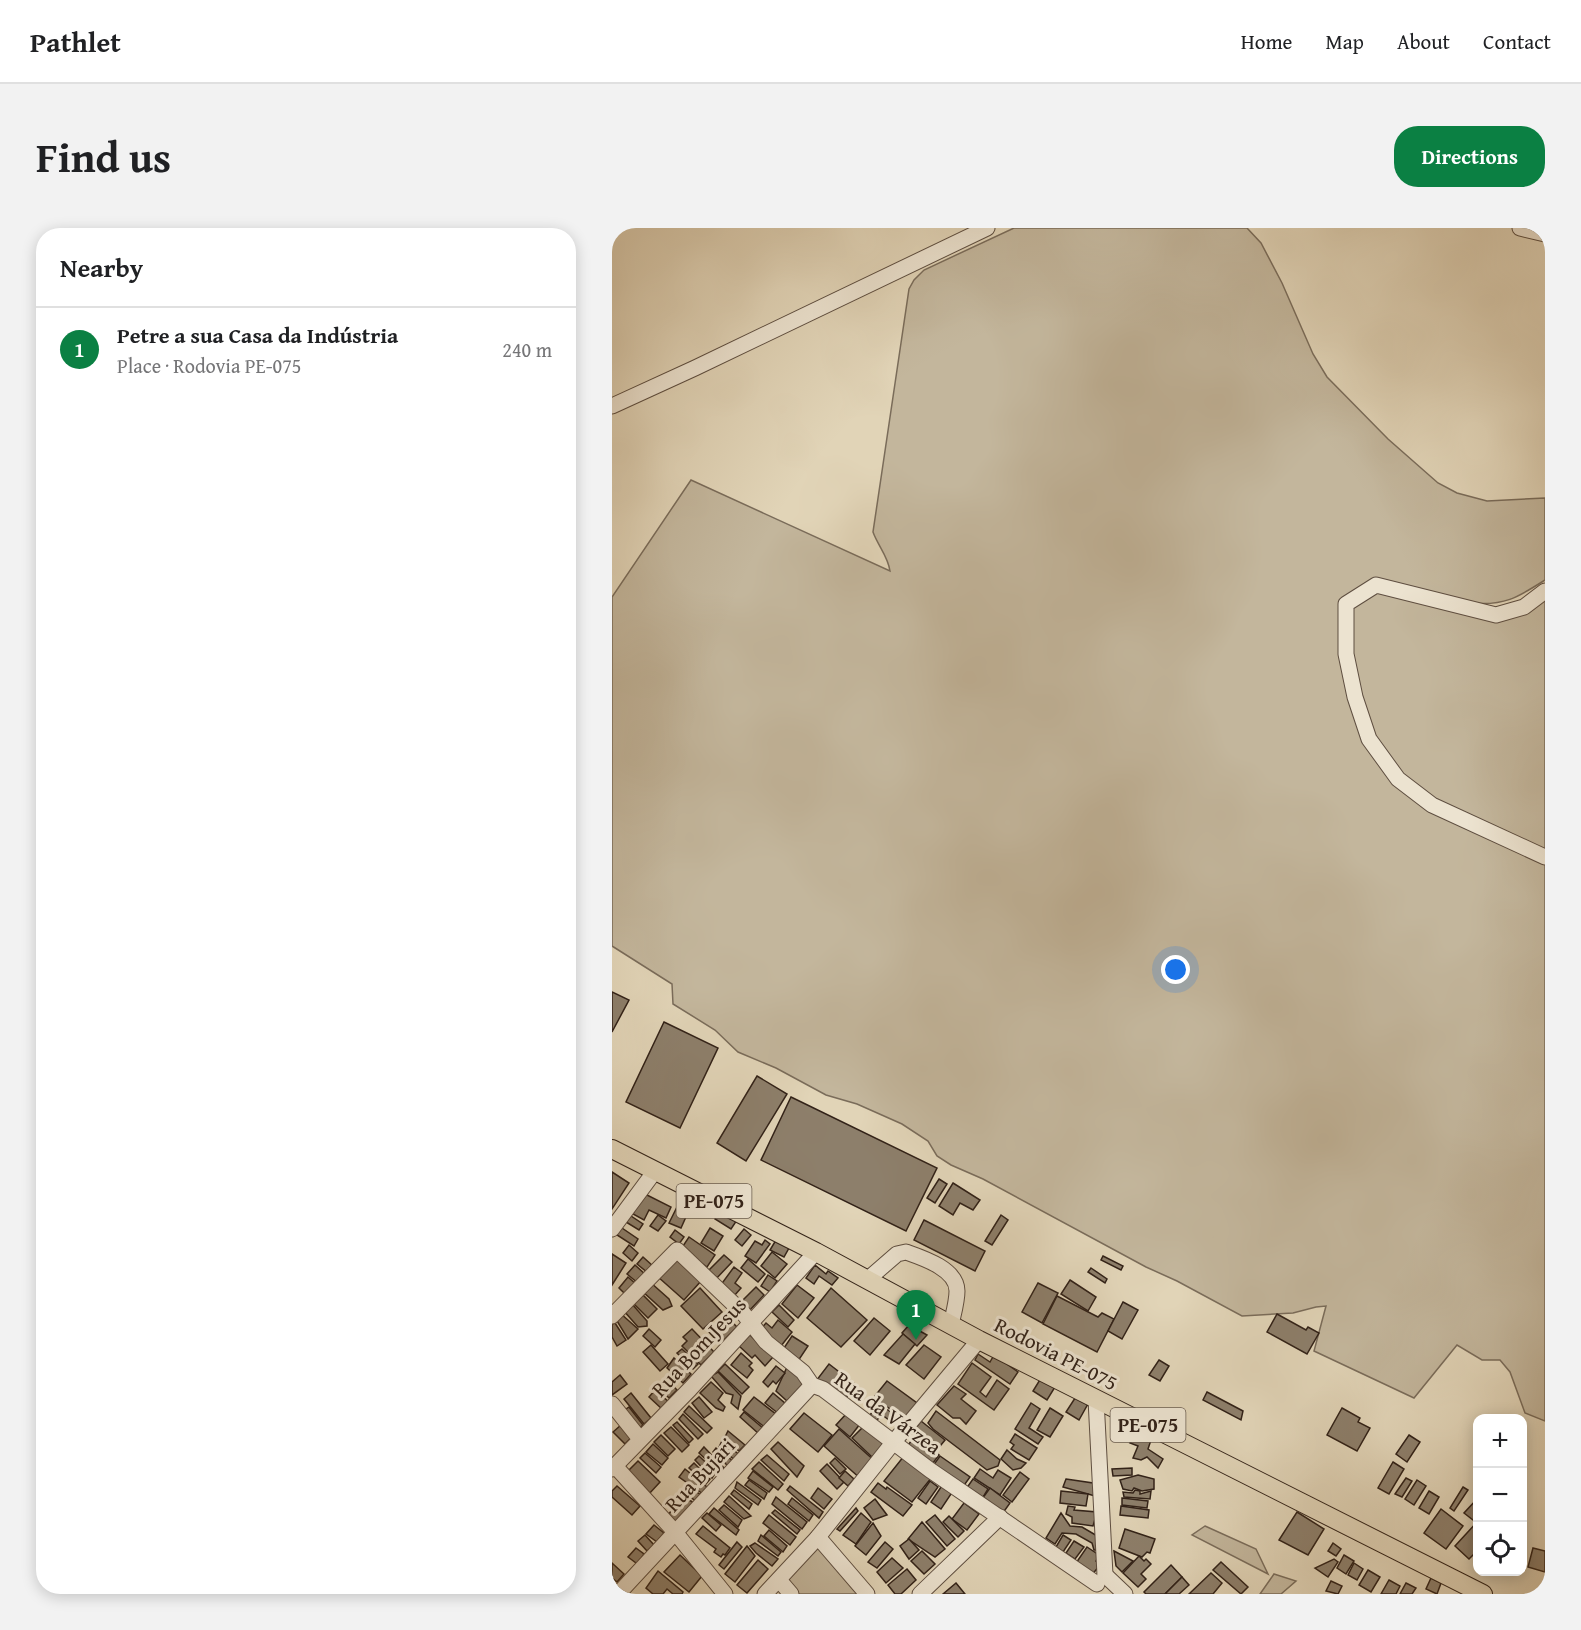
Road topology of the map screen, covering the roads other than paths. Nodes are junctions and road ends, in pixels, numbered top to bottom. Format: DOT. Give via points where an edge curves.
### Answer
graph roads {
  1 [pos="987,228"];
  2 [pos="1520,228"];
  3 [pos="1545,234"];
  4 [pos="612,406"];
  5 [pos="1545,591"];
  6 [pos="1545,857"];
  7 [pos="612,1149"];
  8 [pos="655,1171"];
  9 [pos="612,1229"];
  10 [pos="816,1252"];
  11 [pos="867,1280"];
  12 [pos="612,1316"];
  13 [pos="750,1324"];
  14 [pos="951,1325"];
  15 [pos="979,1340"];
  16 [pos="812,1385"];
  17 [pos="1096,1399"];
  18 [pos="612,1404"];
  19 [pos="640,1439"];
  20 [pos="892,1444"];
  21 [pos="614,1467"];
  22 [pos="1000,1517"];
  23 [pos="675,1532"];
  24 [pos="818,1537"];
  25 [pos="779,1580"];
  26 [pos="1096,1584"];
  27 [pos="618,1594"];
  28 [pos="725,1594"];
  29 [pos="765,1594"];
  30 [pos="790,1594"];
  31 [pos="867,1594"];
  32 [pos="920,1594"];
  33 [pos="1125,1594"];
  34 [pos="1483,1594"];
  1 -- 4 [label="street"];
  2 -- 3 [label="street"];
  5 -- 6 [label="street" via="1524,607 1496,615 1376,585 1346,604 1346,654 1369,739 1398,779 1432,806"];
  7 -- 8 [label="main road, Rodovia PE-075 / PE-075"];
  8 -- 9 [label="street"];
  8 -- 10 [label="main road, Rodovia PE-075 / PE-075"];
  10 -- 11 [label="main road, Rodovia PE-075 / PE-075"];
  10 -- 13 [label="street, Rua Bom Jesus"];
  11 -- 14 [label="main road, Rodovia PE-075 / PE-075"];
  11 -- 14 [label="street" via="897,1254 906,1252 944,1270 954,1279 957,1290"];
  12 -- 13 [label="street, Rua da Várzea" via="677,1250"];
  13 -- 16 [label="street, Rua da Várzea"];
  13 -- 19 [label="street, Rua Bom Jesus"];
  14 -- 15 [label="main road, Rodovia PE-075 / PE-075"];
  15 -- 17 [label="main road, Rodovia PE-075 / PE-075"];
  15 -- 20 [label="street"];
  16 -- 20 [label="street, Rua da Várzea" via="823,1389"];
  16 -- 23 [label="street, Rua Bujari"];
  17 -- 26 [label="street"];
  17 -- 34 [label="main road, Rodovia PE-075 / PE-075"];
  18 -- 19 [label="street"];
  19 -- 21 [label="street, Rua Bom Jesus"];
  20 -- 22 [label="street, Rua da Várzea"];
  20 -- 24 [label="street"];
  21 -- 23 [label="street"];
  22 -- 26 [label="street, Rua da Várzea"];
  22 -- 32 [label="street"];
  23 -- 27 [label="street, Rua Bujari"];
  23 -- 28 [label="street"];
  24 -- 25 [label="street"];
  24 -- 31 [label="street"];
  25 -- 29 [label="street"];
  25 -- 30 [label="street"];
  26 -- 33 [label="street, Rua da Várzea"];
}
